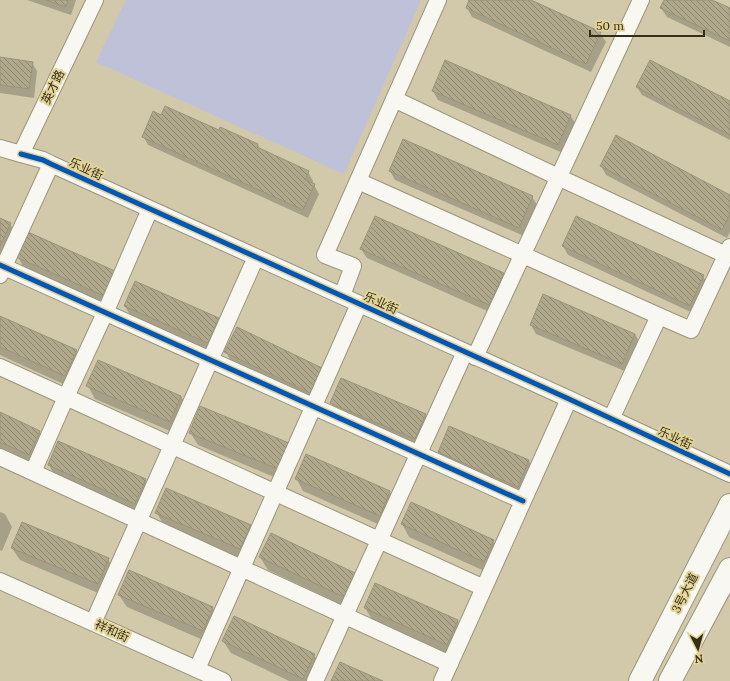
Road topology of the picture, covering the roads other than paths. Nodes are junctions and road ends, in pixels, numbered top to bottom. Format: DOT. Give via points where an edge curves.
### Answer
graph roads {
  1 [pos="95,0"];
  2 [pos="438,0"];
  3 [pos="641,0"];
  4 [pos="394,99"];
  5 [pos="0,148"];
  6 [pos="21,154"];
  7 [pos="51,164"];
  8 [pos="558,177"];
  9 [pos="358,181"];
  10 [pos="150,209"];
  11 [pos="728,251"];
  12 [pos="522,254"];
  13 [pos="256,257"];
  14 [pos="1,269"];
  15 [pos="342,296"];
  16 [pos="359,304"];
  17 [pos="105,313"];
  18 [pos="660,316"];
  19 [pos="470,354"];
  20 [pos="210,360"];
  21 [pos="0,367"];
  22 [pos="66,397"];
  23 [pos="569,400"];
  24 [pos="314,406"];
  25 [pos="611,419"];
  26 [pos="172,446"];
  27 [pos="419,454"];
  28 [pos="0,457"];
  29 [pos="34,472"];
  30 [pos="730,474"];
  31 [pos="275,493"];
  32 [pos="523,501"];
  33 [pos="730,505"];
  34 [pos="139,521"];
  35 [pos="379,540"];
  36 [pos="242,568"];
  37 [pos="730,569"];
  38 [pos="0,581"];
  39 [pos="484,588"];
  40 [pos="345,616"];
  41 [pos="93,623"];
  42 [pos="450,664"];
  43 [pos="197,669"];
  44 [pos="224,681"];
  45 [pos="315,681"];
  46 [pos="442,681"];
  47 [pos="640,681"];
  48 [pos="670,681"];
  1 -- 6 [label="street, 英才路"];
  2 -- 4 [label="street"];
  3 -- 8 [label="street"];
  4 -- 8 [label="street"];
  4 -- 9 [label="street"];
  5 -- 6 [label="street"];
  6 -- 7 [label="street, 乐业街"];
  7 -- 10 [label="street, 乐业街"];
  7 -- 14 [label="street"];
  8 -- 11 [label="street"];
  8 -- 12 [label="street"];
  9 -- 12 [label="street"];
  9 -- 15 [label="street" via="326,255 353,266"];
  10 -- 13 [label="street, 乐业街"];
  10 -- 17 [label="street"];
  11 -- 18 [label="street" via="691,330"];
  12 -- 18 [label="street"];
  12 -- 19 [label="street"];
  13 -- 15 [label="street, 乐业街"];
  13 -- 20 [label="street"];
  14 -- 17 [label="street"];
  15 -- 16 [label="street, 乐业街"];
  16 -- 19 [label="street, 乐业街"];
  16 -- 24 [label="street"];
  17 -- 20 [label="street"];
  17 -- 22 [label="street"];
  18 -- 25 [label="street"];
  19 -- 23 [label="street, 乐业街"];
  19 -- 27 [label="street"];
  20 -- 24 [label="street"];
  20 -- 26 [label="street"];
  21 -- 22 [label="street"];
  22 -- 26 [label="street"];
  22 -- 29 [label="street"];
  23 -- 25 [label="street, 乐业街"];
  23 -- 32 [label="street"];
  24 -- 27 [label="street"];
  24 -- 31 [label="street"];
  25 -- 30 [label="street, 乐业街"];
  26 -- 31 [label="street"];
  26 -- 34 [label="street"];
  27 -- 32 [label="street"];
  27 -- 35 [label="street"];
  28 -- 29 [label="street"];
  29 -- 34 [label="street"];
  31 -- 35 [label="street"];
  31 -- 36 [label="street"];
  32 -- 39 [label="street"];
  33 -- 47 [label="main road, 3号大道"];
  34 -- 36 [label="street"];
  34 -- 41 [label="street"];
  35 -- 39 [label="street"];
  35 -- 40 [label="street"];
  36 -- 40 [label="street"];
  36 -- 43 [label="street"];
  37 -- 48 [label="main road"];
  38 -- 41 [label="street, 祥和街"];
  39 -- 42 [label="street"];
  40 -- 42 [label="street"];
  40 -- 45 [label="street"];
  41 -- 43 [label="street, 祥和街"];
  42 -- 46 [label="street"];
  43 -- 44 [label="street, 祥和街"];
}
